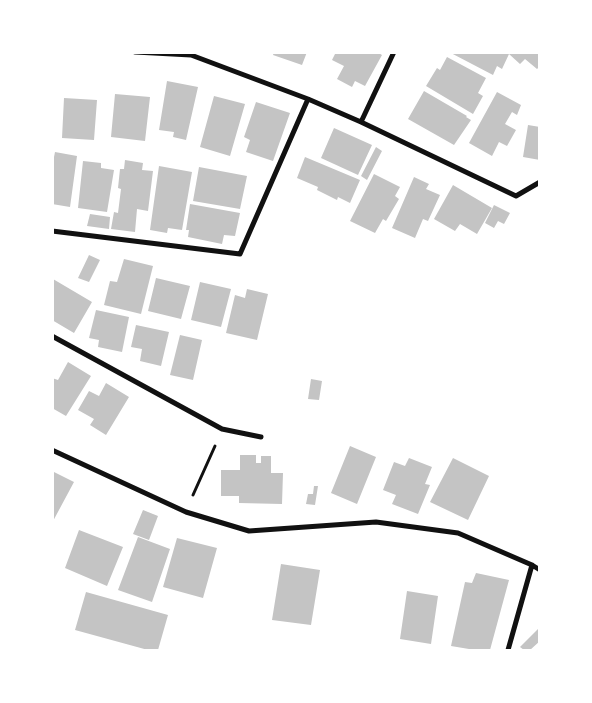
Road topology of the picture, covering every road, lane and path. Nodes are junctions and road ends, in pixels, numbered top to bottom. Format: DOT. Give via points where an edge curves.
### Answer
graph roads {
  1 [pos="135,52"];
  2 [pos="394,52"];
  3 [pos="308,99"];
  4 [pos="360,122"];
  5 [pos="540,182"];
  6 [pos="52,231"];
  7 [pos="52,336"];
  8 [pos="222,430"];
  9 [pos="261,438"];
  10 [pos="52,450"];
  11 [pos="186,512"];
  12 [pos="532,564"];
  13 [pos="540,570"];
  14 [pos="508,650"];
  1 -- 3 [label="street" via="191,55"];
  2 -- 4 [label="street"];
  3 -- 4 [label="street"];
  3 -- 6 [label="street" via="240,254"];
  4 -- 5 [label="street" via="516,196"];
  7 -- 8 [label="street"];
  8 -- 9 [label="street"];
  8 -- 11 [label="path"];
  10 -- 11 [label="street"];
  11 -- 12 [label="street" via="249,531 376,522 458,533"];
  12 -- 13 [label="street"];
  12 -- 14 [label="street"];
}
